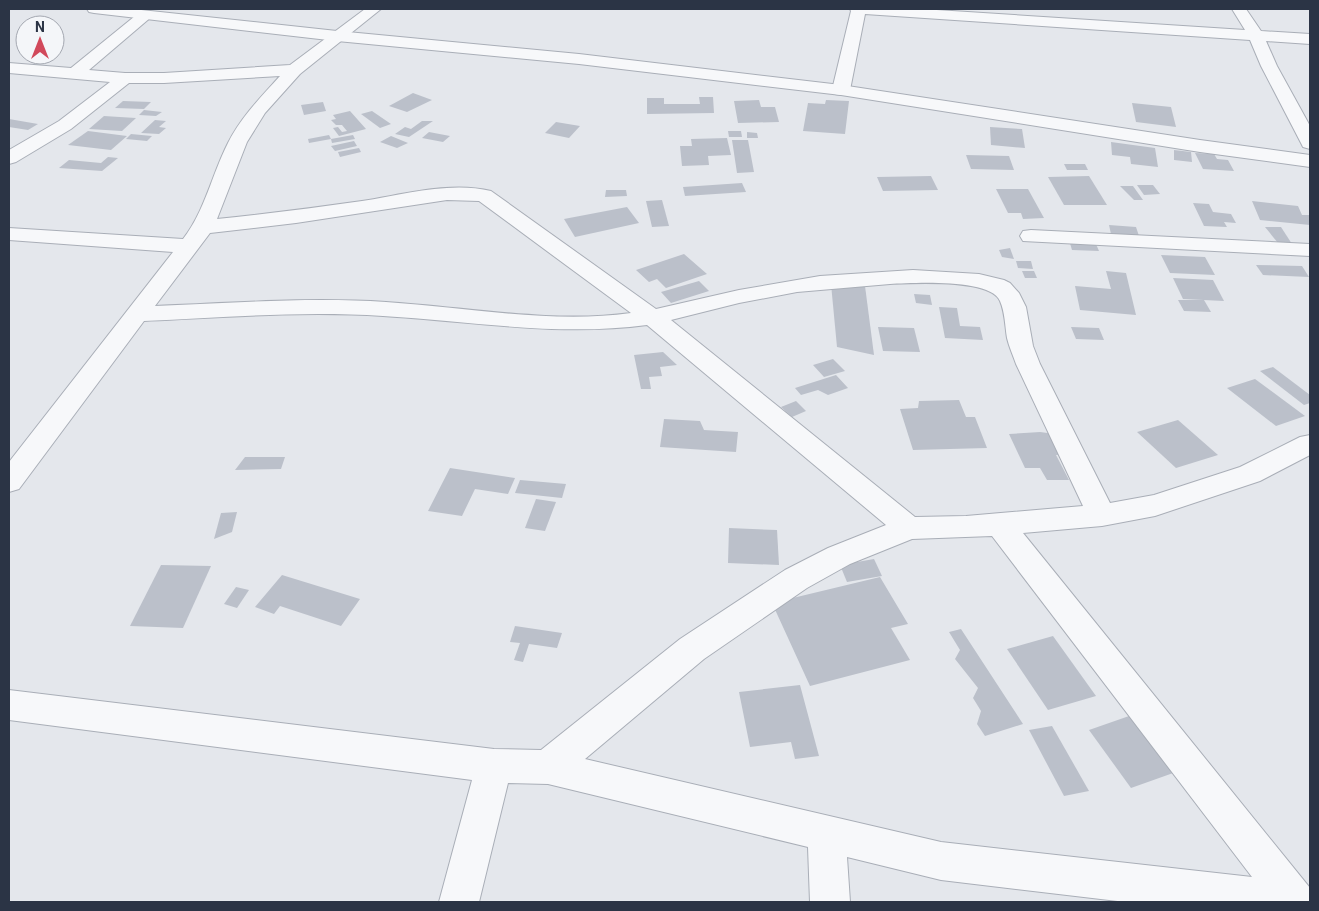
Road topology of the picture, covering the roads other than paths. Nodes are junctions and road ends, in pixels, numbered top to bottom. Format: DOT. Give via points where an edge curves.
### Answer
graph roads {
  1 [pos="94,9"];
  2 [pos="374,9"];
  3 [pos="858,9"];
  4 [pos="1239,9"];
  5 [pos="124,10"];
  6 [pos="145,15"];
  7 [pos="337,36"];
  8 [pos="1256,36"];
  9 [pos="1310,39"];
  10 [pos="9,68"];
  11 [pos="294,70"];
  12 [pos="73,75"];
  13 [pos="125,78"];
  14 [pos="841,90"];
  15 [pos="1310,143"];
  16 [pos="9,158"];
  17 [pos="1310,161"];
  18 [pos="203,227"];
  19 [pos="9,234"];
  20 [pos="1031,236"];
  21 [pos="186,246"];
  22 [pos="1310,250"];
  23 [pos="138,314"];
  24 [pos="652,317"];
  25 [pos="1310,444"];
  26 [pos="9,482"];
  27 [pos="1102,516"];
  28 [pos="999,524"];
  29 [pos="908,528"];
  30 [pos="9,705"];
  31 [pos="494,766"];
  32 [pos="548,766"];
  33 [pos="826,833"];
  34 [pos="1310,901"];
  35 [pos="459,902"];
  36 [pos="830,902"];
  37 [pos="1295,902"];
  38 [pos="1301,902"];
  1 -- 5 [label="street"];
  2 -- 7 [label="street"];
  3 -- 8 [label="street"];
  3 -- 14 [label="street"];
  4 -- 8 [label="street"];
  5 -- 6 [label="street"];
  6 -- 7 [label="street"];
  6 -- 12 [label="street"];
  7 -- 11 [label="street"];
  7 -- 14 [label="street" via="579,59"];
  8 -- 9 [label="street"];
  8 -- 15 [label="street"];
  10 -- 12 [label="street"];
  11 -- 13 [label="street"];
  11 -- 18 [label="street" via="258,110 238,142"];
  12 -- 13 [label="street"];
  13 -- 16 [label="street" via="65,125"];
  14 -- 17 [label="street"];
  18 -- 21 [label="street"];
  18 -- 24 [label="street" via="296,217 447,194 484,195"];
  19 -- 21 [label="street"];
  20 -- 22 [label="street"];
  21 -- 23 [label="street"];
  23 -- 24 [label="street" via="314,307 385,308 543,323"];
  23 -- 26 [label="street"];
  24 -- 27 [label="street" via="751,294 838,280 904,276 955,278 1002,288 1013,303 1028,364"];
  24 -- 29 [label="street"];
  25 -- 27 [label="street" via="1250,474 1155,505"];
  27 -- 28 [label="street"];
  28 -- 29 [label="street"];
  28 -- 37 [label="street"];
  29 -- 32 [label="street" via="840,556 796,579 692,650"];
  30 -- 31 [label="street"];
  31 -- 32 [label="street"];
  31 -- 35 [label="street"];
  32 -- 33 [label="street"];
  33 -- 36 [label="street"];
  33 -- 37 [label="street" via="941,861"];
  34 -- 38 [label="street"];
}
